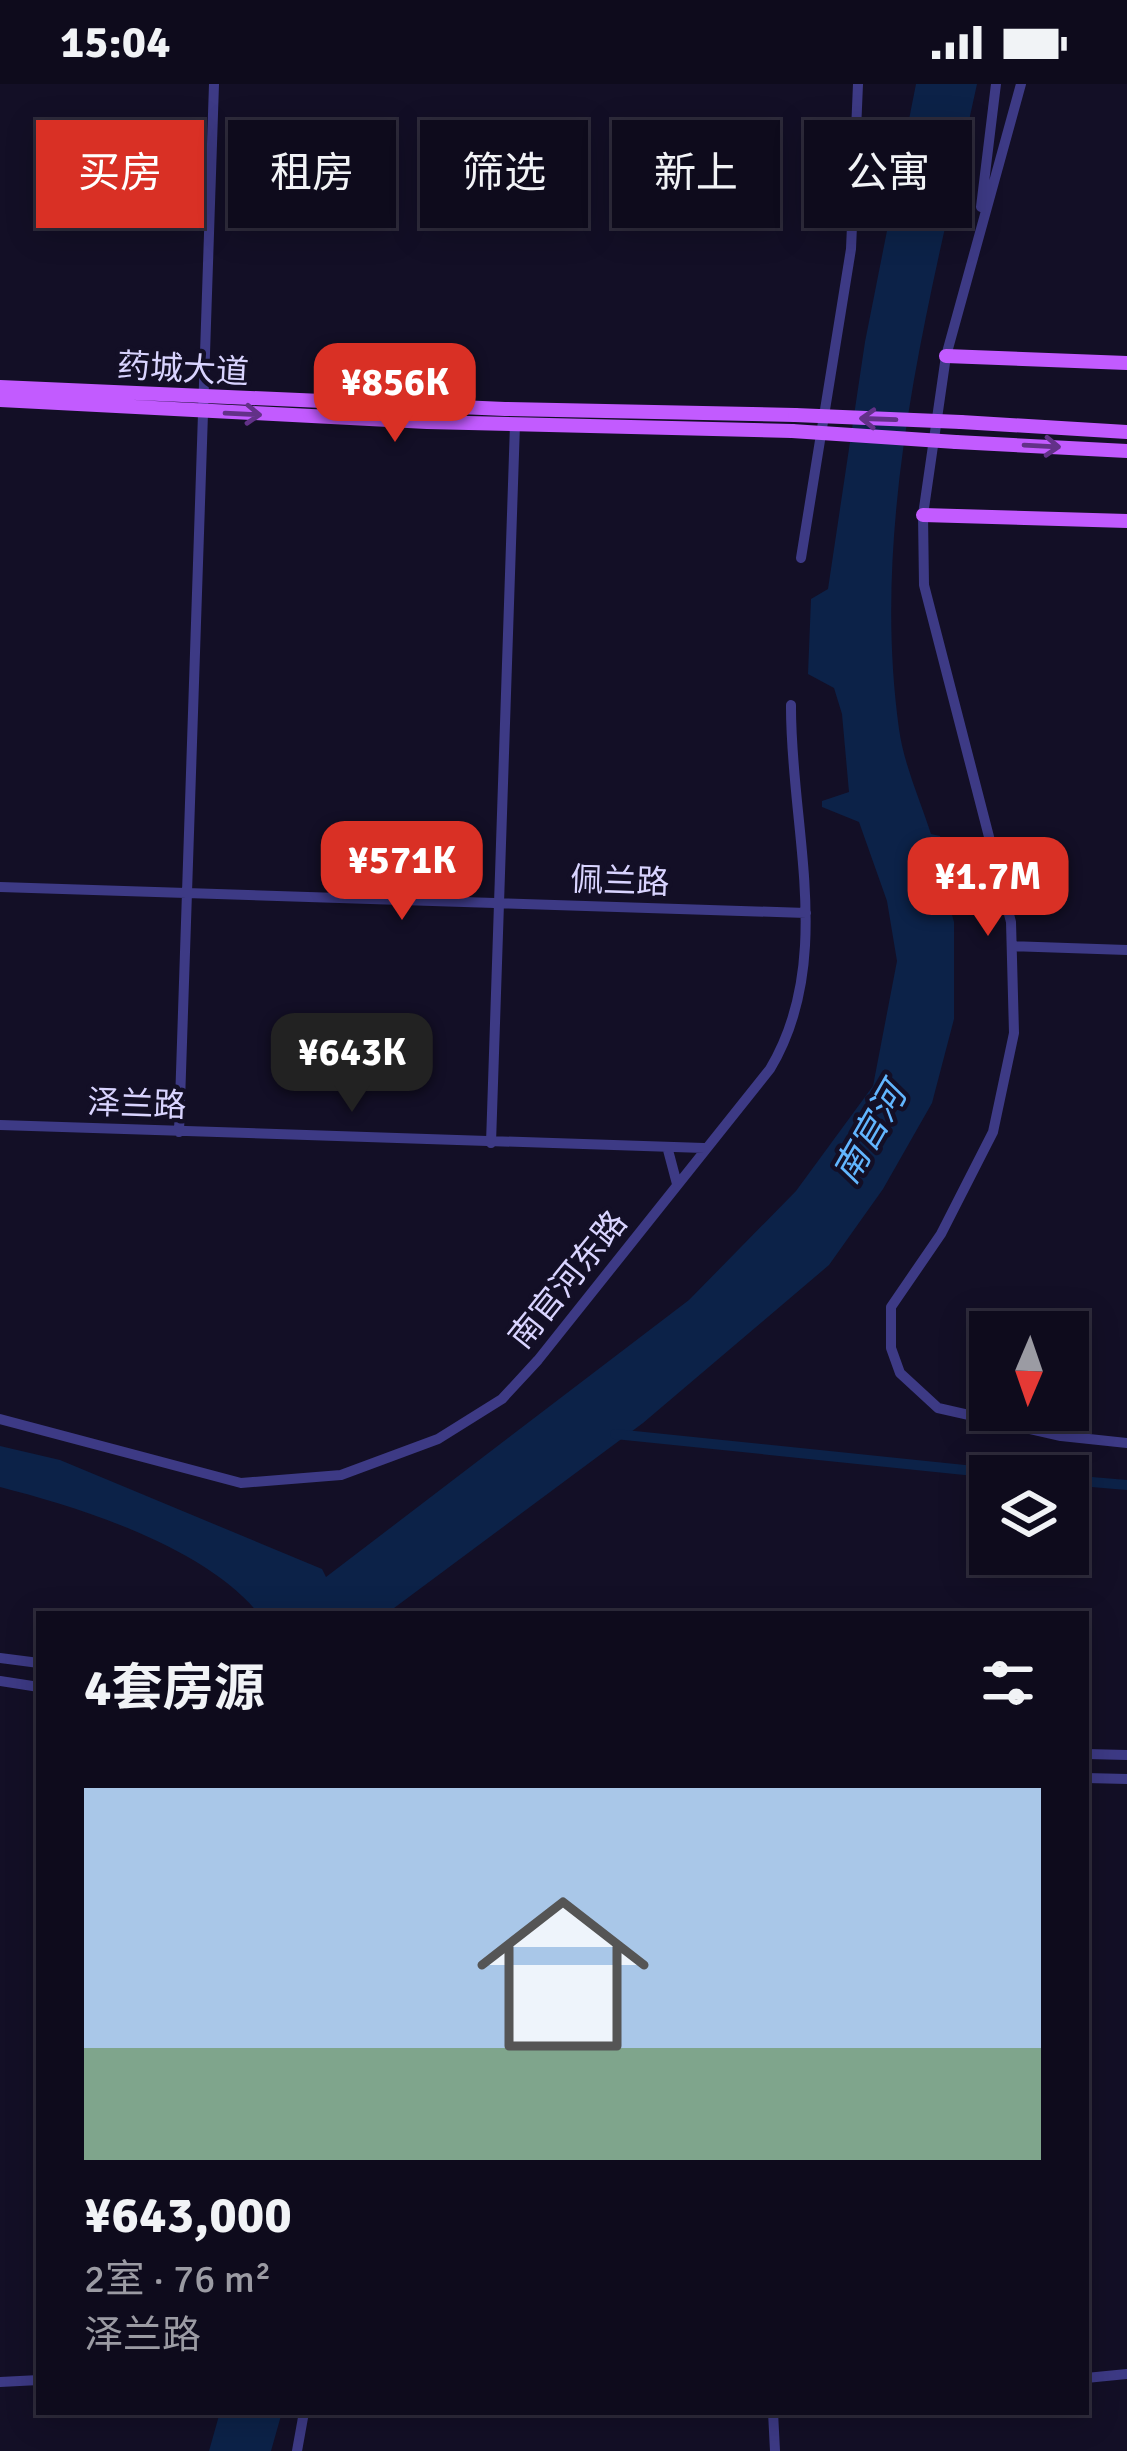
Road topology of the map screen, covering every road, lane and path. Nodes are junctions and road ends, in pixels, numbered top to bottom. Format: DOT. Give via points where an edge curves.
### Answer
graph roads {
  1 [pos="214,84"];
  2 [pos="858,84"];
  3 [pos="996,84"];
  4 [pos="1021,84"];
  5 [pos="980,217"];
  6 [pos="946,356"];
  7 [pos="1127,363"];
  8 [pos="0,387"];
  9 [pos="0,400"];
  10 [pos="203,404"];
  11 [pos="794,423"];
  12 [pos="515,424"];
  13 [pos="1127,432"];
  14 [pos="1127,451"];
  15 [pos="923,515"];
  16 [pos="1127,521"];
  17 [pos="801,558"];
  18 [pos="791,705"];
  19 [pos="0,887"];
  20 [pos="187,893"];
  21 [pos="500,903"];
  22 [pos="806,913"];
  23 [pos="1012,946"];
  24 [pos="1127,950"];
  25 [pos="0,1125"];
  26 [pos="178,1132"];
  27 [pos="491,1143"];
  28 [pos="704,1148"];
  29 [pos="668,1150"];
  30 [pos="677,1184"];
  31 [pos="0,1419"];
  32 [pos="1127,1443"];
  33 [pos="0,1658"];
  34 [pos="36,1663"];
  35 [pos="0,1681"];
  36 [pos="36,1687"];
  37 [pos="1089,1754"];
  38 [pos="1127,1755"];
  39 [pos="1089,1778"];
  40 [pos="1127,1779"];
  41 [pos="1127,2374"];
  42 [pos="1089,2378"];
  43 [pos="36,2380"];
  44 [pos="0,2382"];
  45 [pos="303,2415"];
  46 [pos="773,2415"];
  47 [pos="297,2451"];
  48 [pos="775,2451"];
  1 -- 10 [label="street"];
  2 -- 17 [label="street" via="851,249"];
  3 -- 5 [label="street"];
  4 -- 5 [label="street"];
  5 -- 6 [label="street"];
  6 -- 7 [label="main road"];
  6 -- 15 [label="street"];
  8 -- 10 [label="main road, 药城大道"];
  9 -- 10 [label="main road, 药城大道"];
  10 -- 11 [label="main road, 药城大道"];
  10 -- 12 [label="main road, 药城大道, one-way"];
  10 -- 20 [label="street"];
  11 -- 12 [label="main road, 药城大道"];
  13 -- 11 [label="main road, one-way, bridge"];
  11 -- 14 [label="main road, one-way, bridge"];
  12 -- 21 [label="street"];
  15 -- 16 [label="main road"];
  15 -- 23 [label="street" via="924,585"];
  18 -- 22 [label="street, 南官河东路"];
  19 -- 20 [label="street, 佩兰路"];
  20 -- 21 [label="street, 佩兰路"];
  20 -- 26 [label="street"];
  21 -- 22 [label="street, 佩兰路"];
  21 -- 27 [label="street"];
  22 -- 28 [label="street, 南官河东路" via="805,973 788,1040"];
  23 -- 24 [label="street"];
  23 -- 32 [label="street" via="1014,1033 994,1132 892,1307 891,1348 900,1373 938,1408"];
  25 -- 26 [label="street, 泽兰路"];
  26 -- 27 [label="street, 泽兰路"];
  27 -- 29 [label="street, 泽兰路"];
  28 -- 29 [label="street, 泽兰路"];
  28 -- 30 [label="street, 南官河东路"];
  29 -- 30 [label="street"];
  30 -- 31 [label="street, 南官河东路" via="502,1399 375,1467 241,1483"];
  33 -- 34 [label="street"];
  35 -- 36 [label="street"];
  37 -- 38 [label="street"];
  39 -- 40 [label="street"];
  41 -- 42 [label="street"];
  43 -- 44 [label="street"];
  45 -- 47 [label="street"];
  46 -- 48 [label="street"];
}
